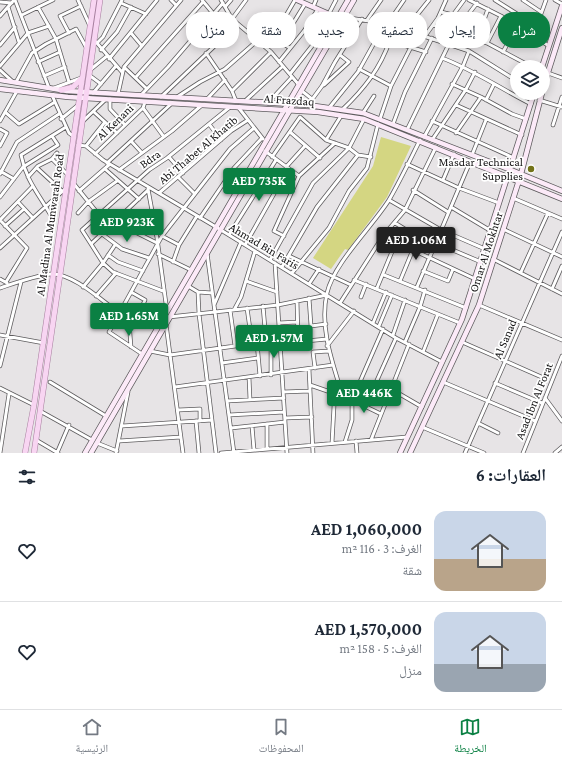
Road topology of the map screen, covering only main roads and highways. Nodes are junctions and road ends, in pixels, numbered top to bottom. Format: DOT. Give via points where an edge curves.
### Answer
graph roads {
  1 [pos="94,0"];
  2 [pos="100,0"];
  3 [pos="296,0"];
  4 [pos="348,0"];
  5 [pos="354,0"];
  6 [pos="562,5"];
  7 [pos="324,12"];
  8 [pos="341,12"];
  9 [pos="562,28"];
  10 [pos="321,48"];
  11 [pos="544,60"];
  12 [pos="550,67"];
  13 [pos="82,77"];
  14 [pos="0,80"];
  15 [pos="0,89"];
  16 [pos="61,90"];
  17 [pos="80,92"];
  18 [pos="89,94"];
  19 [pos="79,98"];
  20 [pos="532,100"];
  21 [pos="540,100"];
  22 [pos="288,104"];
  23 [pos="294,104"];
  24 [pos="287,110"];
  25 [pos="342,113"];
  26 [pos="379,122"];
  27 [pos="422,139"];
  28 [pos="471,159"];
  29 [pos="511,170"];
  30 [pos="521,174"];
  31 [pos="508,176"];
  32 [pos="518,181"];
  33 [pos="562,191"];
  34 [pos="562,198"];
  35 [pos="218,228"];
  36 [pos="57,275"];
  37 [pos="95,441"];
  38 [pos="25,453"];
  39 [pos="34,453"];
  40 [pos="85,453"];
  41 [pos="91,453"];
  42 [pos="400,453"];
  43 [pos="410,453"];
  1 -- 13 [label="main road, Al Madina Al Munwarah Road"];
  2 -- 18 [label="main road, Al Madina Al Munwarah Road" via="89,73"];
  3 -- 7 [label="main road"];
  4 -- 8 [label="main road"];
  5 -- 23 [label="main road"];
  6 -- 11 [label="main road"];
  9 -- 12 [label="main road"];
  10 -- 22 [label="main road"];
  13 -- 16 [label="main road" via="73,88"];
  13 -- 17 [label="main road, Al Madina Al Munwarah Road"];
  14 -- 16 [label="main road, Al Frazdaq"];
  15 -- 19 [label="main road, Al Frazdaq"];
  16 -- 17 [label="main road, Al Frazdaq"];
  17 -- 18 [label="main road, Al Frazdaq"];
  17 -- 19 [label="main road, Al Madina Al Munwarah Road"];
  18 -- 19 [label="main road, Al Frazdaq"];
  18 -- 22 [label="main road, Al Frazdaq"];
  18 -- 24 [label="main road, Al Frazdaq" via="108,99"];
  18 -- 36 [label="main road, Al Madina Al Munwarah Road" via="82,122"];
  19 -- 36 [label="main road, Al Madina Al Munwarah Road" via="64,190 65,203"];
  20 -- 29 [label="main road, Omar Al Mokhtar"];
  21 -- 30 [label="main road, Omar Al Mokhtar"];
  22 -- 23 [label="main road, Al Frazdaq"];
  22 -- 24 [label="main road"];
  23 -- 24 [label="main road"];
  23 -- 25 [label="main road, Al Frazdaq" via="328,108"];
  24 -- 25 [label="main road, Al Frazdaq"];
  24 -- 35 [label="main road"];
  24 -- 35 [label="main road" via="264,140"];
  25 -- 26 [label="main road, Al Frazdaq"];
  25 -- 26 [label="main road, Al Frazdaq" via="363,114"];
  26 -- 27 [label="main road, Al Frazdaq"];
  26 -- 27 [label="main road, Al Frazdaq" via="393,124"];
  27 -- 28 [label="main road, Al Frazdaq" via="436,147"];
  27 -- 28 [label="main road, Al Frazdaq" via="432,140"];
  28 -- 29 [label="main road, Al Frazdaq"];
  28 -- 31 [label="main road, Al Frazdaq"];
  29 -- 30 [label="main road, Al Frazdaq"];
  29 -- 31 [label="main road, Omar Al Mokhtar"];
  30 -- 32 [label="main road, Omar Al Mokhtar"];
  30 -- 33 [label="main road, Al Frazdaq"];
  31 -- 32 [label="main road, Al Frazdaq"];
  31 -- 42 [label="main road, Omar Al Mokhtar" via="466,308"];
  32 -- 34 [label="main road, Al Frazdaq"];
  32 -- 43 [label="main road, Omar Al Mokhtar" via="479,305"];
  35 -- 37 [label="main road" via="188,286"];
  35 -- 37 [label="main road" via="106,416"];
  36 -- 38 [label="main road, Al Madina Al Munwarah Road"];
  36 -- 39 [label="main road, Al Madina Al Munwarah Road"];
  37 -- 40 [label="main road"];
  37 -- 41 [label="main road"];
}
